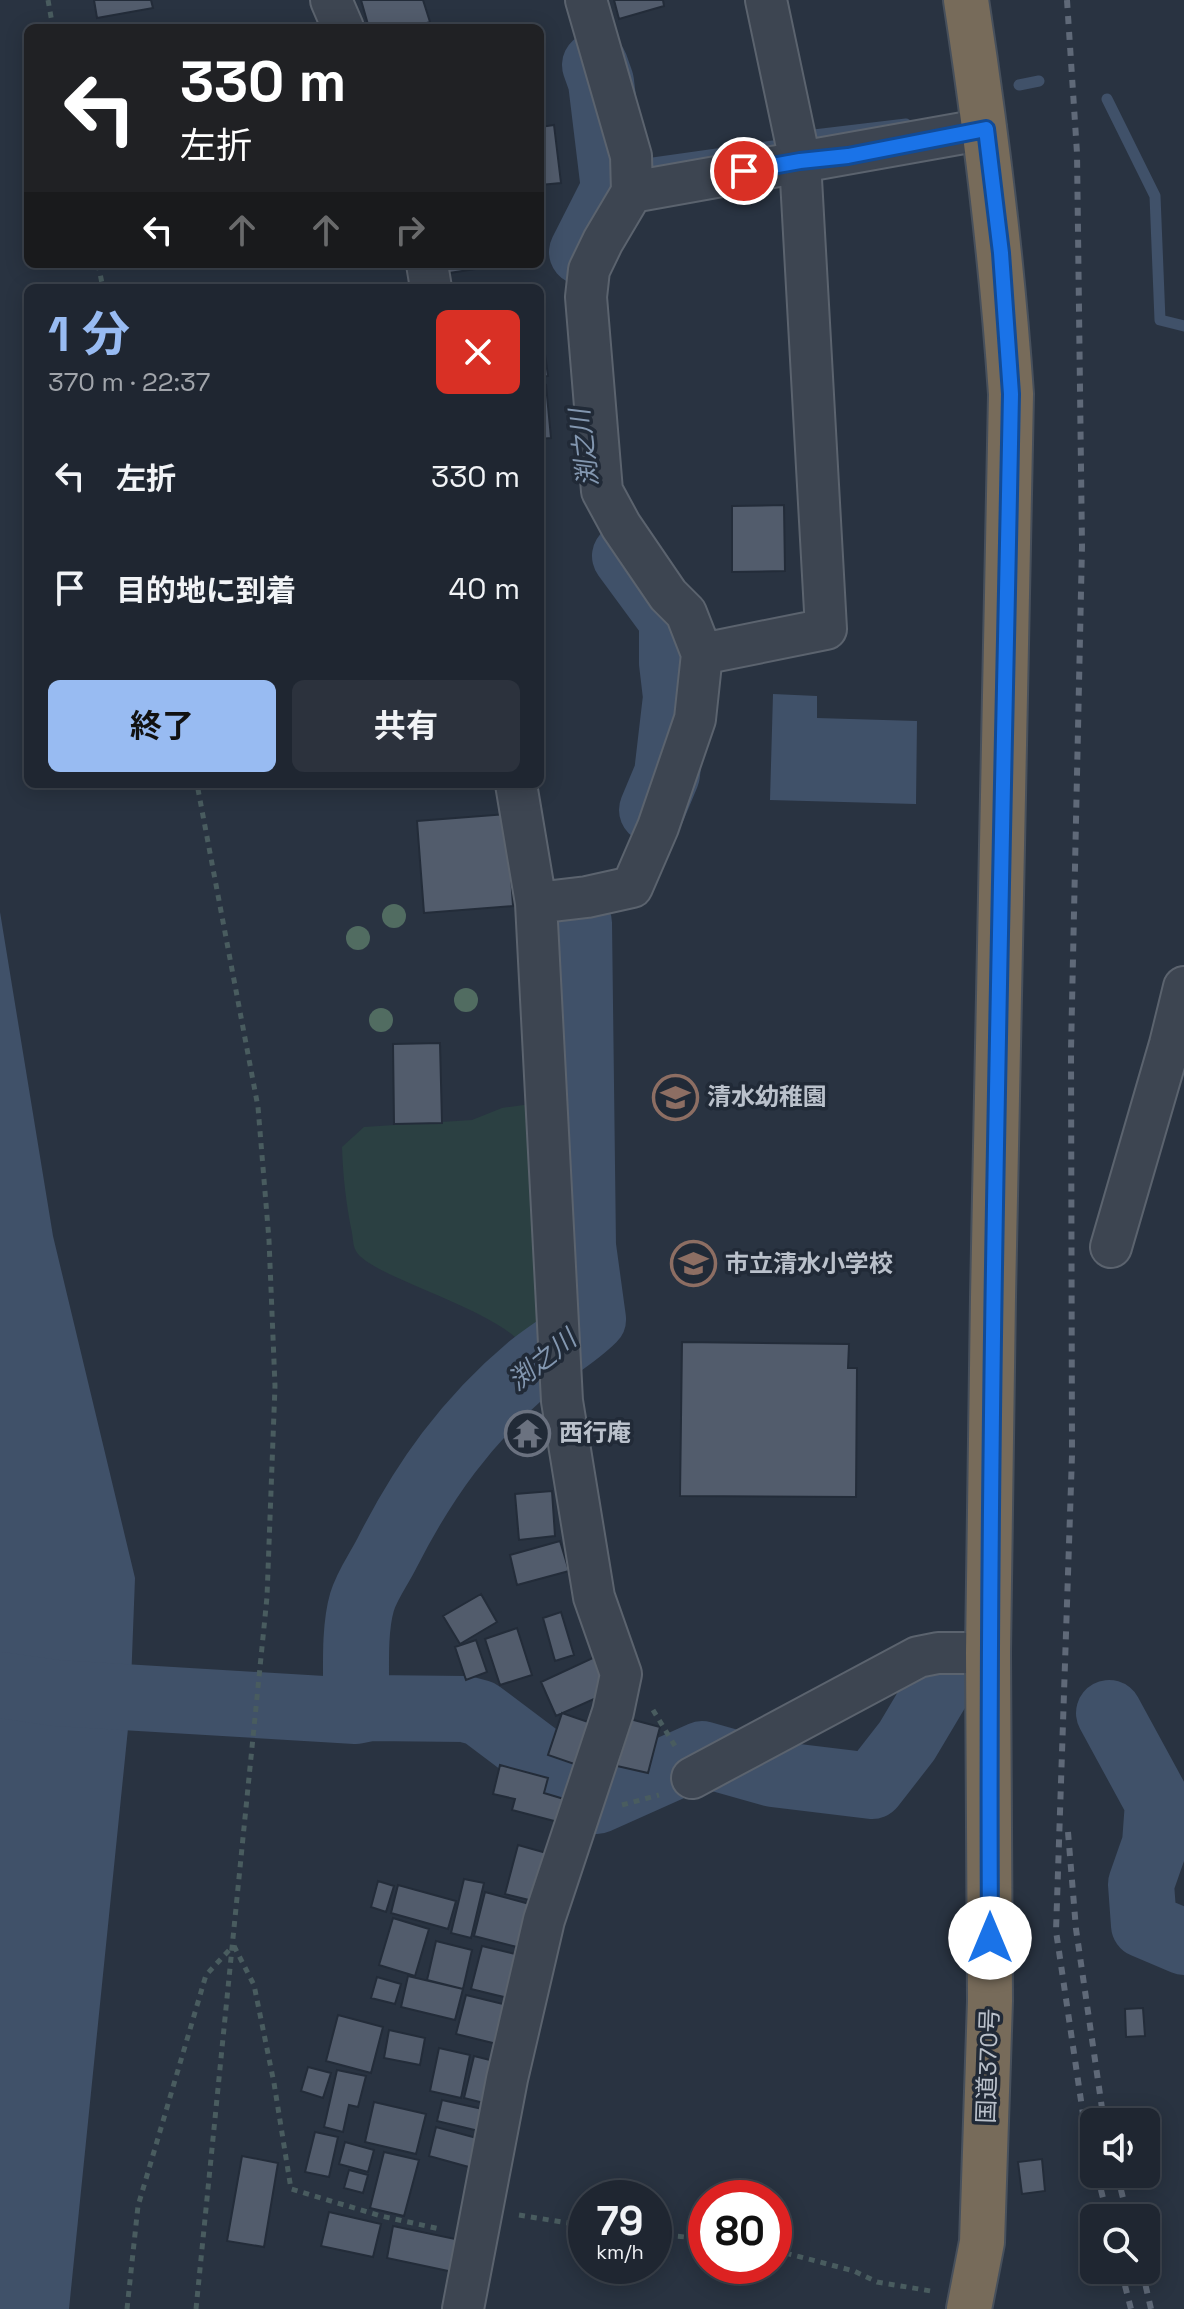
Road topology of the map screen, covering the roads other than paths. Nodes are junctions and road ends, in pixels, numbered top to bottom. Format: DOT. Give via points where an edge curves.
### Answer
graph roads {
  1 [pos="331,0"];
  2 [pos="586,0"];
  3 [pos="766,0"];
  4 [pos="966,0"];
  5 [pos="341,24"];
  6 [pos="986,129"];
  7 [pos="800,161"];
  8 [pos="632,192"];
  9 [pos="702,654"];
  10 [pos="517,788"];
  11 [pos="536,903"];
  12 [pos="1184,987"];
  13 [pos="1111,1247"];
  14 [pos="988,1653"];
  15 [pos="710,1768"];
  16 [pos="970,2303"];
  17 [pos="463,2309"];
  1 -- 5 [label="street"];
  2 -- 8 [label="street" via="631,156"];
  3 -- 7 [label="street"];
  4 -- 6 [label="highway, 国道370号"];
  6 -- 7 [label="street"];
  6 -- 14 [label="highway, 国道370号" via="1011,394"];
  7 -- 8 [label="street"];
  7 -- 9 [label="street" via="826,629"];
  8 -- 9 [label="street" via="589,270 586,297 602,491 668,595 686,613"];
  9 -- 11 [label="street" via="695,719 632,887"];
  10 -- 11 [label="street"];
  11 -- 17 [label="street" via="562,1401 594,1597 621,1674 544,1920"];
  12 -- 13 [label="street"];
  14 -- 15 [label="street" via="918,1657"];
  14 -- 16 [label="highway, 国道370号" via="990,2001 982,2242"];
}
